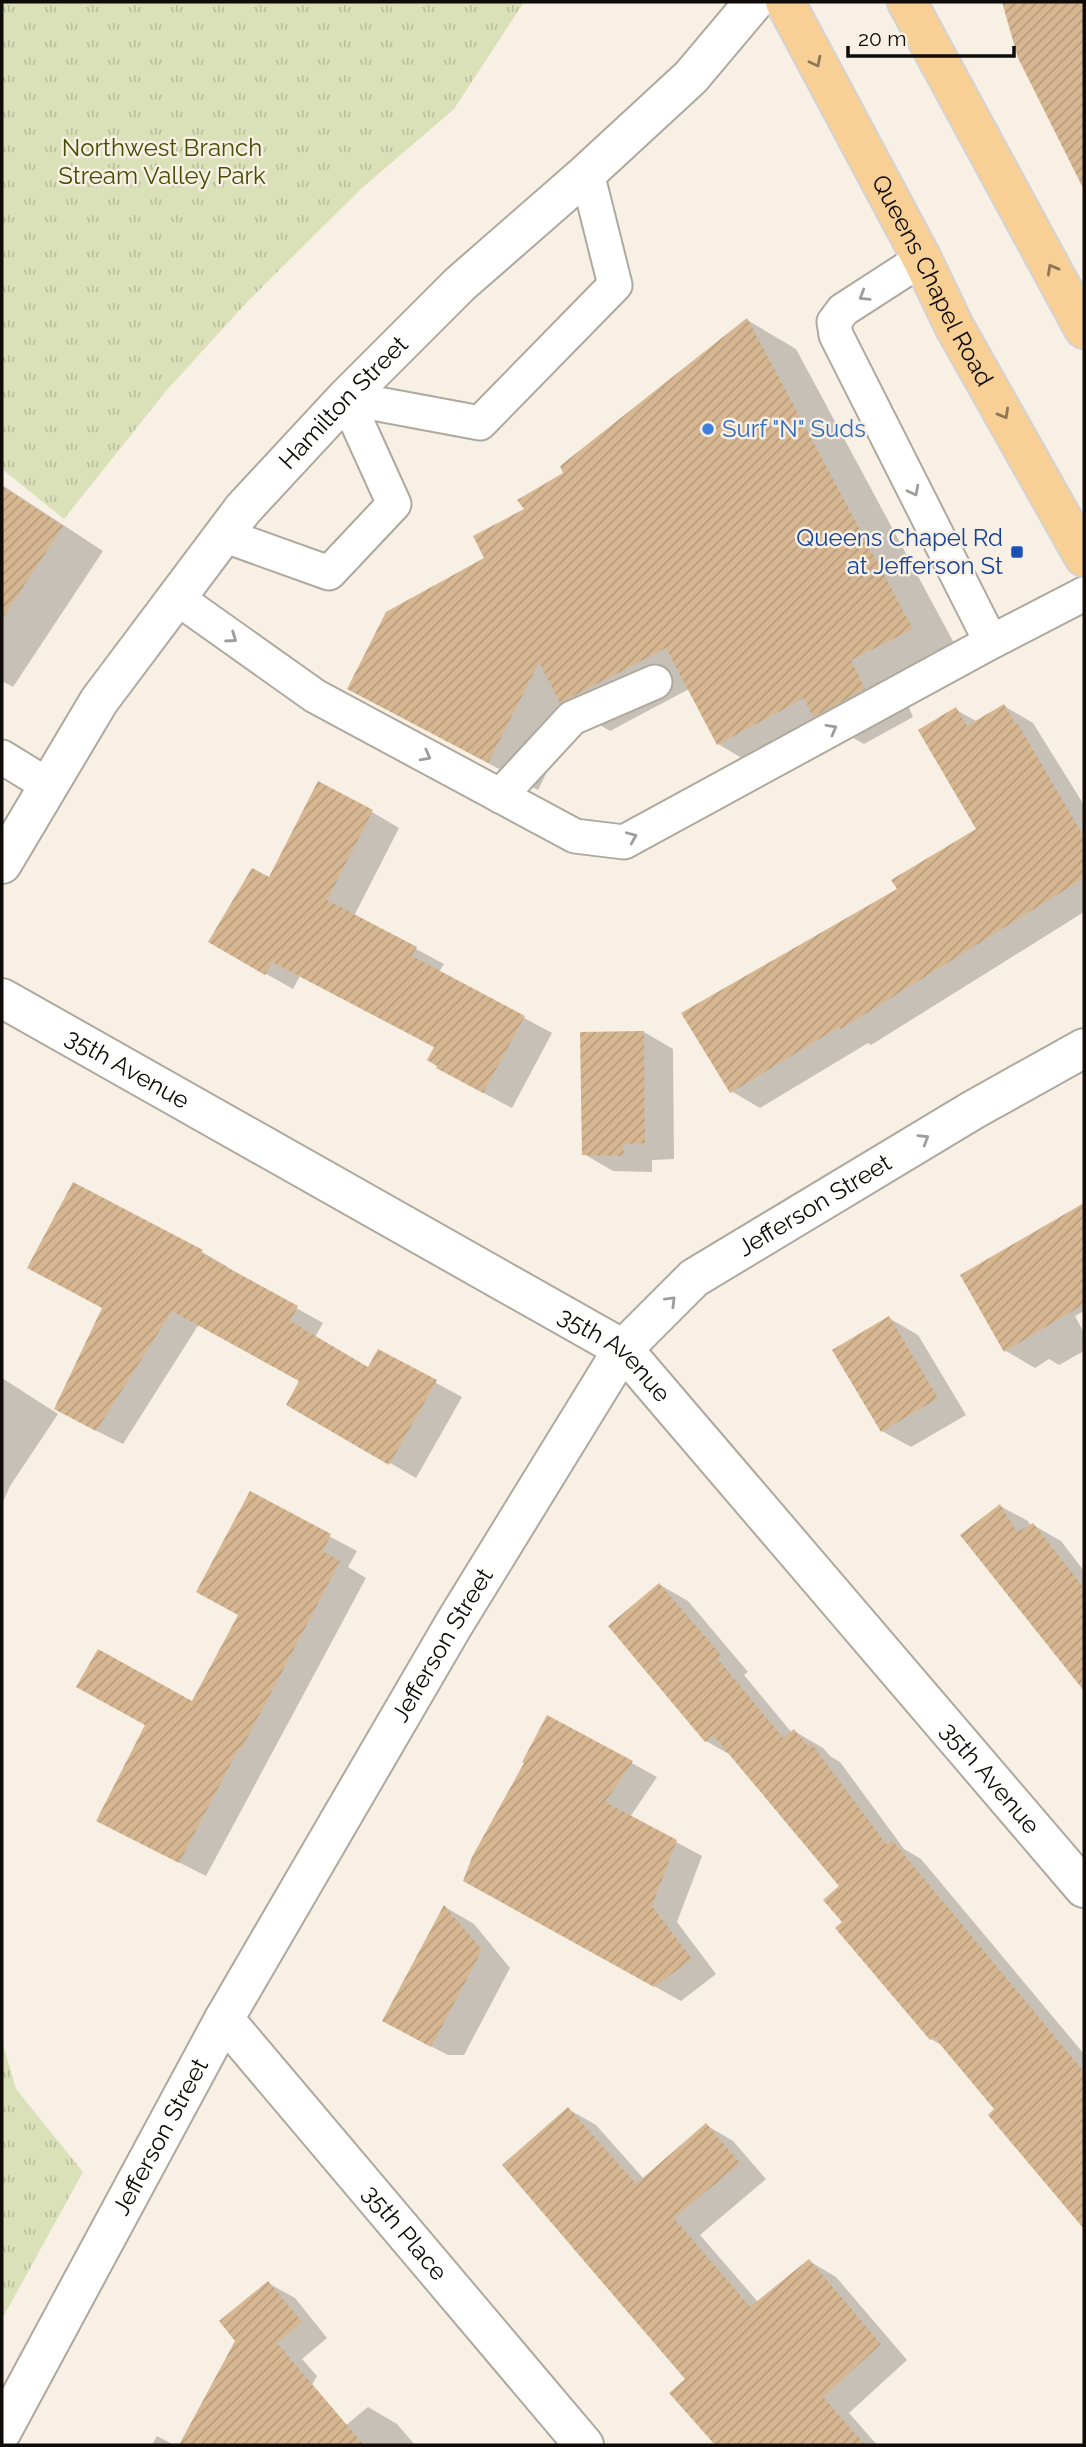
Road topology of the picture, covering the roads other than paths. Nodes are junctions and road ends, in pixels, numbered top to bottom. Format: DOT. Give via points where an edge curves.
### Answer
graph roads {
  1 [pos="754,2"];
  2 [pos="785,2"];
  3 [pos="906,2"];
  4 [pos="587,173"];
  5 [pos="922,260"];
  6 [pos="1084,329"];
  7 [pos="346,398"];
  8 [pos="223,535"];
  9 [pos="1084,557"];
  10 [pos="1084,594"];
  11 [pos="177,598"];
  12 [pos="990,642"];
  13 [pos="655,682"];
  14 [pos="2,757"];
  15 [pos="49,786"];
  16 [pos="500,796"];
  17 [pos="2,864"];
  18 [pos="2,998"];
  19 [pos="1084,1048"];
  20 [pos="623,1349"];
  21 [pos="1084,1888"];
  22 [pos="224,2019"];
  23 [pos="2,2431"];
  24 [pos="584,2445"];
  1 -- 4 [label="street, Hamilton Street" via="691,77"];
  2 -- 5 [label="main road, Queens Chapel Road, one-way"];
  6 -- 3 [label="main road, one-way"];
  4 -- 7 [label="street, Hamilton Street" via="460,284"];
  4 -- 7 [label="lane" via="615,285 480,424"];
  5 -- 9 [label="main road, Queens Chapel Road, one-way" via="954,326"];
  5 -- 12 [label="lane, one-way" via="842,310 834,323 836,335"];
  7 -- 8 [label="street, Hamilton Street"];
  7 -- 8 [label="lane" via="394,504 329,573"];
  8 -- 11 [label="street, Hamilton Street"];
  10 -- 12 [label="lane"];
  11 -- 15 [label="street, Hamilton Street" via="99,701"];
  11 -- 16 [label="lane, one-way" via="315,696"];
  16 -- 12 [label="lane, one-way" via="575,836 624,842"];
  13 -- 16 [label="lane" via="572,718"];
  14 -- 15 [label="lane"];
  15 -- 17 [label="street, Hamilton Street"];
  18 -- 20 [label="street, 35th Avenue"];
  20 -- 19 [label="street, Jefferson Street, one-way" via="694,1278"];
  20 -- 21 [label="street, 35th Avenue"];
  20 -- 22 [label="street, Jefferson Street" via="454,1624"];
  22 -- 23 [label="street, Jefferson Street"];
  22 -- 24 [label="street, 35th Place"];
}
